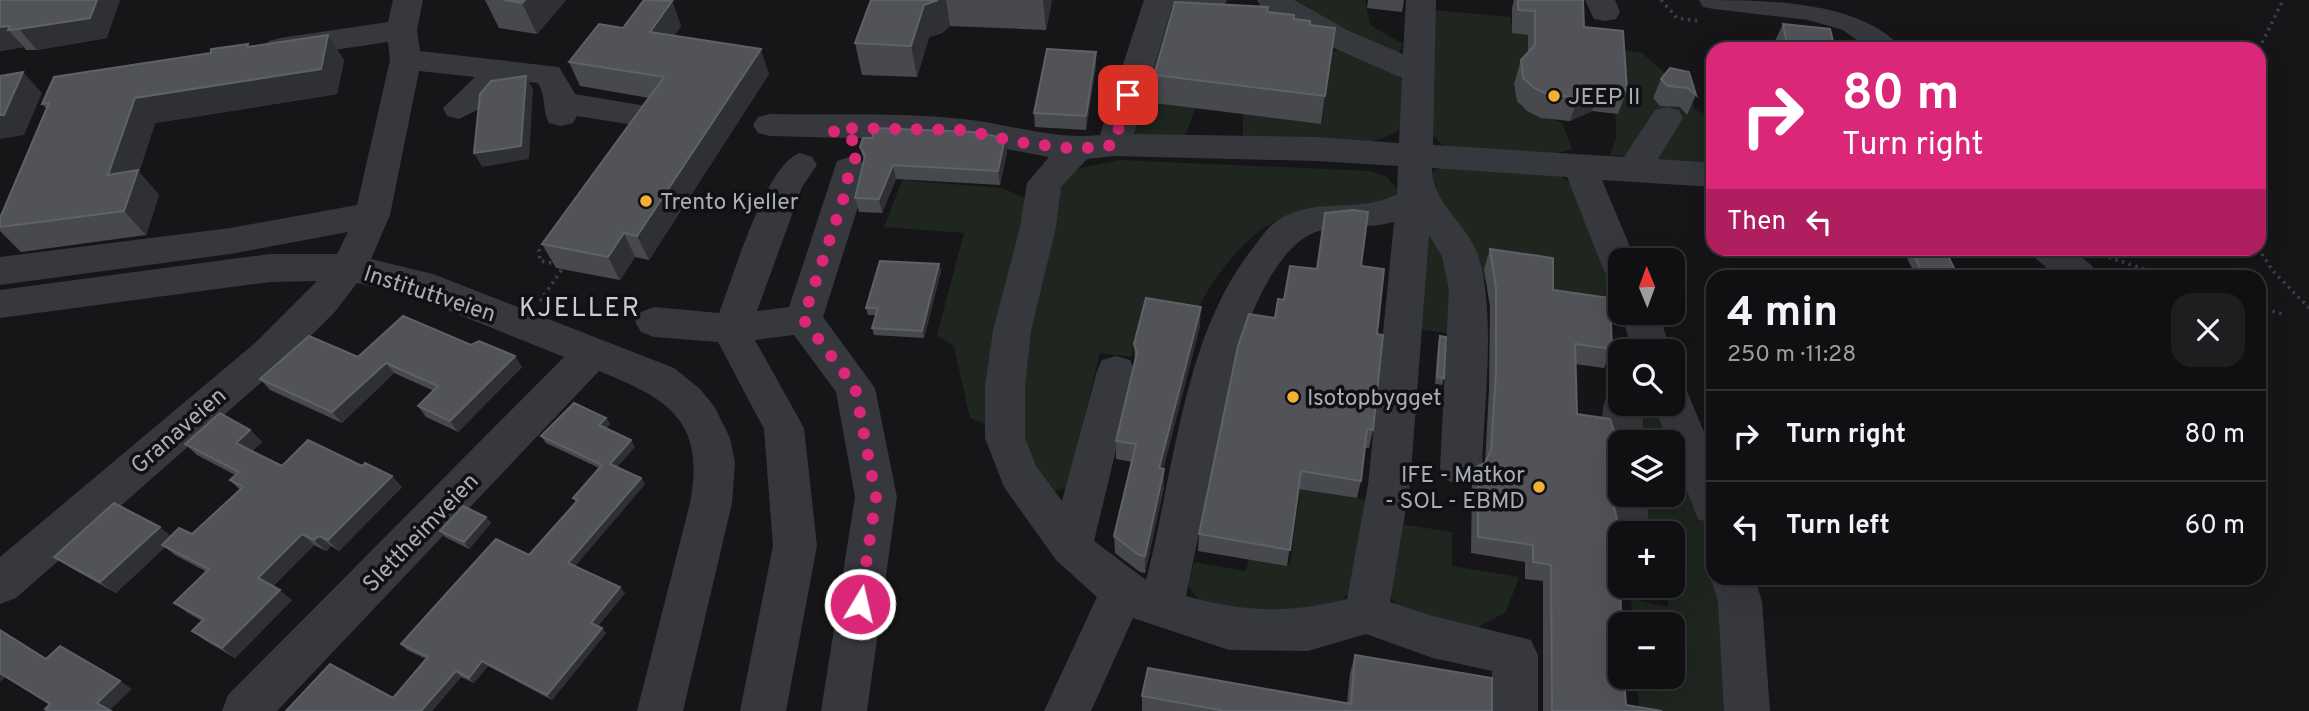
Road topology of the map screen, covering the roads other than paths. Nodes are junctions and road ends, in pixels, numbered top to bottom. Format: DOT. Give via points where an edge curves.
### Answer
graph roads {
  1 [pos="1159,0"];
  2 [pos="1179,0"];
  3 [pos="1212,0"];
  4 [pos="1272,0"];
  5 [pos="1421,0"];
  6 [pos="1714,0"];
  7 [pos="1781,4"];
  8 [pos="405,30"];
  9 [pos="1880,42"];
  10 [pos="254,52"];
  11 [pos="498,69"];
  12 [pos="1417,72"];
  13 [pos="459,108"];
  14 [pos="634,114"];
  15 [pos="1667,118"];
  16 [pos="770,125"];
  17 [pos="839,144"];
  18 [pos="1096,147"];
  19 [pos="1580,168"];
  20 [pos="1633,171"];
  21 [pos="1706,175"];
  22 [pos="1415,179"];
  23 [pos="372,215"];
  24 [pos="1613,248"];
  25 [pos="2067,256"];
  26 [pos="2086,264"];
  27 [pos="349,267"];
  28 [pos="0,271"];
  29 [pos="0,303"];
  30 [pos="803,319"];
  31 [pos="654,322"];
  32 [pos="732,329"];
  33 [pos="593,352"];
  34 [pos="1116,371"];
  35 [pos="1678,416"];
  36 [pos="1461,468"];
  37 [pos="1706,488"];
  38 [pos="1071,547"];
  39 [pos="0,584"];
  40 [pos="1735,585"];
  41 [pos="1143,600"];
  42 [pos="1366,614"];
  43 [pos="1082,702"];
  44 [pos="246,711"];
  45 [pos="660,711"];
  46 [pos="763,711"];
  47 [pos="844,711"];
  48 [pos="1515,711"];
  49 [pos="1747,711"];
  1 -- 18 [label="street"];
  2 -- 3 [label="street"];
  4 -- 12 [label="street" via="1338,38"];
  5 -- 12 [label="street"];
  6 -- 7 [label="street"];
  7 -- 9 [label="street" via="1852,22"];
  8 -- 10 [label="street"];
  8 -- 11 [label="street"];
  8 -- 23 [label="street, Granaveien"];
  11 -- 13 [label="street" via="476,97"];
  11 -- 14 [label="street" via="548,74 558,89 560,108"];
  12 -- 22 [label="street"];
  15 -- 20 [label="street"];
  16 -- 17 [label="street"];
  17 -- 18 [label="street" via="964,130 1018,142"];
  17 -- 30 [label="street" via="846,191"];
  17 -- 32 [label="street" via="821,136 800,152 800,166 786,184"];
  18 -- 22 [label="street" via="1316,149"];
  18 -- 38 [label="street" via="1044,183 1012,331 1005,386 1005,438 1019,475"];
  19 -- 20 [label="street"];
  19 -- 22 [label="street"];
  19 -- 24 [label="street"];
  20 -- 21 [label="street"];
  22 -- 36 [label="street" via="1460,255 1467,290"];
  22 -- 41 [label="street" via="1400,210 1376,216 1331,216 1292,228 1245,281 1230,314"];
  22 -- 42 [label="street" via="1389,485"];
  23 -- 27 [label="street, Granaveien"];
  23 -- 28 [label="street" via="230,241"];
  25 -- 26 [label="street"];
  27 -- 29 [label="street, Instituttveien" via="270,268"];
  27 -- 33 [label="street, Instituttveien" via="420,285"];
  27 -- 39 [label="street, Granaveien" via="294,328"];
  30 -- 32 [label="street"];
  30 -- 47 [label="street" via="855,387 876,497"];
  31 -- 32 [label="street"];
  32 -- 46 [label="street" via="784,428 795,546"];
  33 -- 44 [label="street, Slettheimveien"];
  33 -- 45 [label="street, Instituttveien" via="674,389 696,411 713,450 711,503"];
  34 -- 38 [label="street"];
  35 -- 37 [label="street"];
  38 -- 41 [label="street"];
  40 -- 49 [label="street"];
  41 -- 42 [label="street" via="1229,629 1308,630"];
  41 -- 43 [label="street" via="1111,614"];
  42 -- 48 [label="street" via="1433,637 1515,655"];
}
